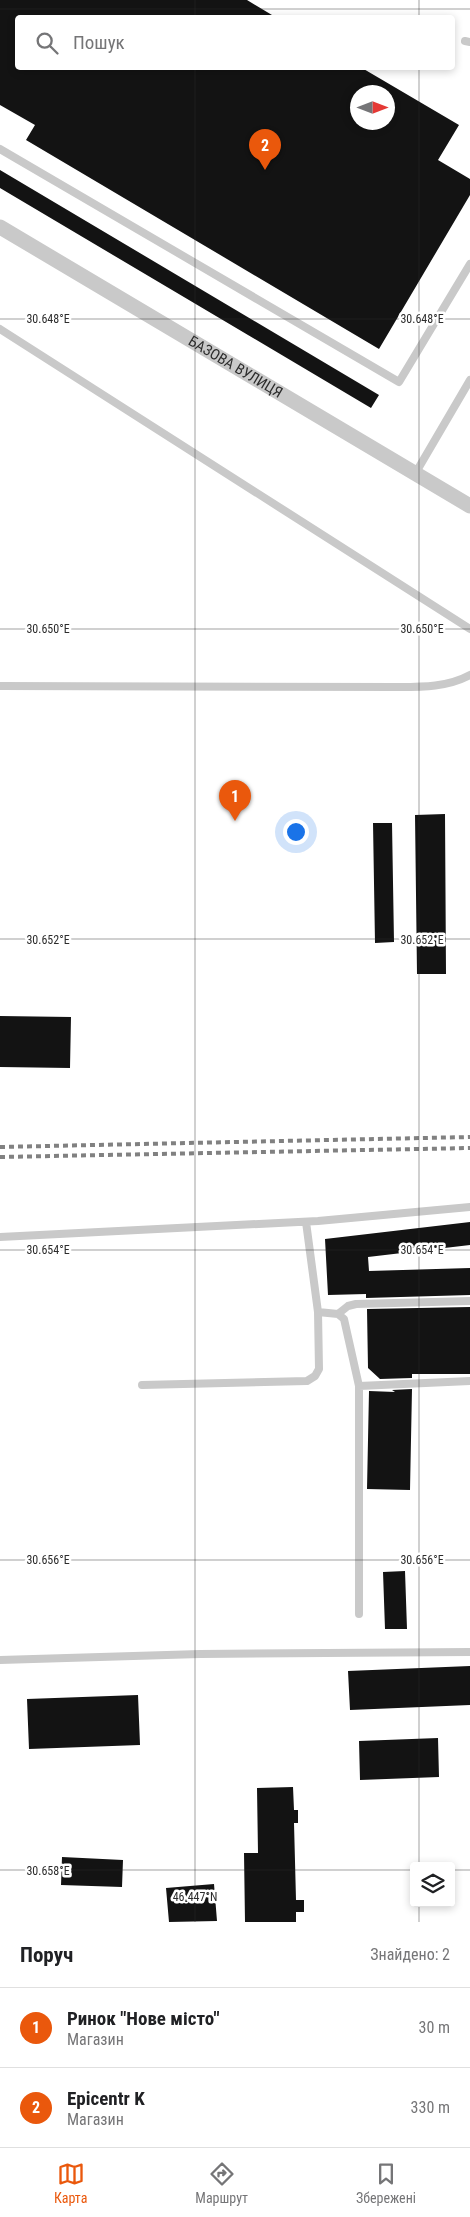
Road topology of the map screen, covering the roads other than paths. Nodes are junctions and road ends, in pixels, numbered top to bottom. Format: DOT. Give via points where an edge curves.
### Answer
graph roads {
  1 [pos="0,149"];
  2 [pos="0,227"];
  3 [pos="470,264"];
  4 [pos="0,329"];
  5 [pos="470,380"];
  6 [pos="415,474"];
  7 [pos="470,506"];
  8 [pos="470,629"];
  9 [pos="470,675"];
  10 [pos="0,686"];
  11 [pos="470,1207"];
  12 [pos="306,1222"];
  13 [pos="0,1237"];
  14 [pos="470,1301"];
  15 [pos="318,1312"];
  16 [pos="338,1314"];
  17 [pos="470,1381"];
  18 [pos="142,1385"];
  19 [pos="359,1386"];
  20 [pos="359,1614"];
  21 [pos="470,1652"];
  22 [pos="0,1660"];
  1 -- 3 [label="lane" via="398,382"];
  2 -- 6 [label="street, БАЗОВА ВУЛИЦЯ"];
  4 -- 8 [label="lane"];
  5 -- 6 [label="lane"];
  6 -- 7 [label="street, БАЗОВА ВУЛИЦЯ"];
  9 -- 10 [label="lane" via="430,686 399,687"];
  11 -- 12 [label="lane"];
  12 -- 13 [label="lane"];
  12 -- 15 [label="lane"];
  14 -- 16 [label="lane" via="356,1304"];
  15 -- 16 [label="lane"];
  15 -- 18 [label="lane" via="319,1369 307,1381"];
  16 -- 19 [label="lane" via="344,1319"];
  17 -- 19 [label="lane"];
  19 -- 20 [label="lane"];
  21 -- 22 [label="lane" via="200,1654"];
}
